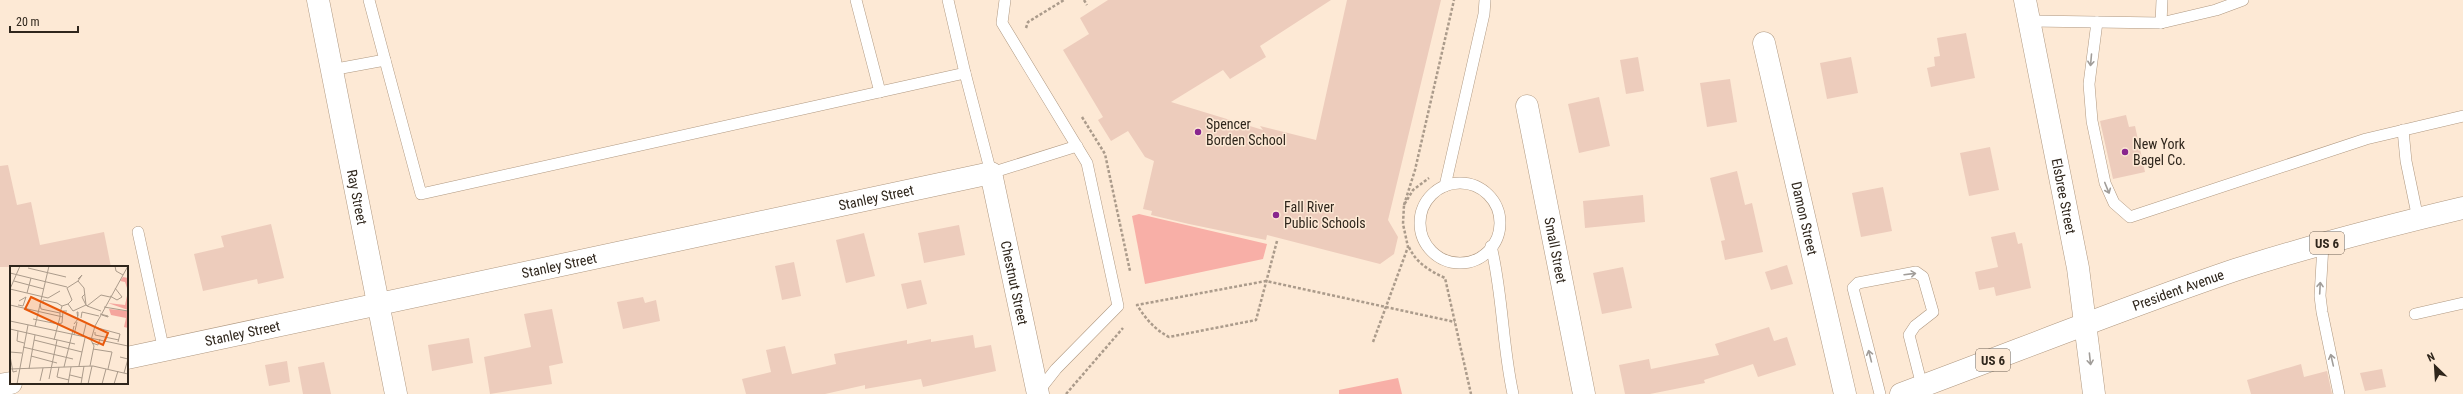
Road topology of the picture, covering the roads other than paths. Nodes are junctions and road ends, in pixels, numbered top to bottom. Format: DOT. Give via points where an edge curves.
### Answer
graph roads {
  1 [pos="318,0"];
  2 [pos="368,0"];
  3 [pos="856,0"];
  4 [pos="948,0"];
  5 [pos="1005,0"];
  6 [pos="1485,0"];
  7 [pos="2162,0"];
  8 [pos="2243,0"];
  9 [pos="2026,10"];
  10 [pos="2097,22"];
  11 [pos="2161,23"];
  12 [pos="1764,43"];
  13 [pos="386,60"];
  14 [pos="331,70"];
  15 [pos="965,73"];
  16 [pos="880,92"];
  17 [pos="1527,106"];
  18 [pos="2463,116"];
  19 [pos="2403,130"];
  20 [pos="1077,146"];
  21 [pos="991,173"];
  22 [pos="1445,186"];
  23 [pos="2463,208"];
  24 [pos="2418,219"];
  25 [pos="138,232"];
  26 [pos="2323,245"];
  27 [pos="1492,246"];
  28 [pos="2463,303"];
  29 [pos="377,306"];
  30 [pos="2415,314"];
  31 [pos="2086,324"];
  32 [pos="164,351"];
  33 [pos="128,358"];
  34 [pos="1922,386"];
  35 [pos="1034,393"];
  36 [pos="396,394"];
  37 [pos="1513,394"];
  38 [pos="1584,394"];
  39 [pos="1845,394"];
  40 [pos="1880,394"];
  41 [pos="1901,394"];
  42 [pos="2094,394"];
  43 [pos="2339,394"];
  1 -- 14 [label="street, Ray Street"];
  2 -- 13 [label="lane"];
  3 -- 16 [label="lane"];
  4 -- 15 [label="lane"];
  5 -- 20 [label="lane" via="1002,23"];
  6 -- 22 [label="lane"];
  7 -- 11 [label="lane"];
  8 -- 11 [label="lane" via="2216,10"];
  9 -- 10 [label="lane"];
  9 -- 31 [label="street, Elsbree Street" via="2078,268"];
  10 -- 11 [label="lane"];
  10 -- 19 [label="lane, one-way" via="2089,84 2092,121 2107,188 2114,203 2130,217 2366,139"];
  12 -- 39 [label="street, Damon Street"];
  13 -- 14 [label="lane"];
  13 -- 16 [label="lane" via="421,194"];
  14 -- 29 [label="street, Ray Street"];
  15 -- 16 [label="lane"];
  15 -- 21 [label="lane"];
  17 -- 38 [label="street, Small Street"];
  18 -- 19 [label="lane"];
  19 -- 24 [label="lane" via="2406,161"];
  20 -- 21 [label="lane"];
  20 -- 35 [label="lane" via="1087,163 1118,306"];
  21 -- 29 [label="street, Stanley Street"];
  21 -- 35 [label="street, Chestnut Street"];
  22 -- 27 [label="lane" via="1456,183 1474,186 1494,202 1498,210 1499,228"];
  22 -- 27 [label="lane" via="1427,200 1420,217 1422,235 1431,250 1445,260 1463,262 1480,257"];
  23 -- 24 [label="street, President Avenue / US 6"];
  24 -- 26 [label="street, President Avenue / US 6"];
  25 -- 32 [label="lane"];
  26 -- 31 [label="street, President Avenue / US 6" via="2236,270"];
  43 -- 26 [label="lane, one-way" via="2320,296"];
  27 -- 37 [label="lane" via="1498,279 1505,357"];
  28 -- 30 [label="lane"];
  29 -- 32 [label="street, Stanley Street"];
  29 -- 36 [label="street, Ray Street"];
  31 -- 34 [label="street, President Avenue / US 6"];
  31 -- 42 [label="street, Elsbree Street, one-way"];
  32 -- 33 [label="street, Stanley Street"];
  40 -- 34 [label="lane, one-way" via="1853,288 1858,283 1916,272 1923,277 1933,312 1915,326 1909,335"];
  34 -- 41 [label="street, President Avenue / US 6"];
}
